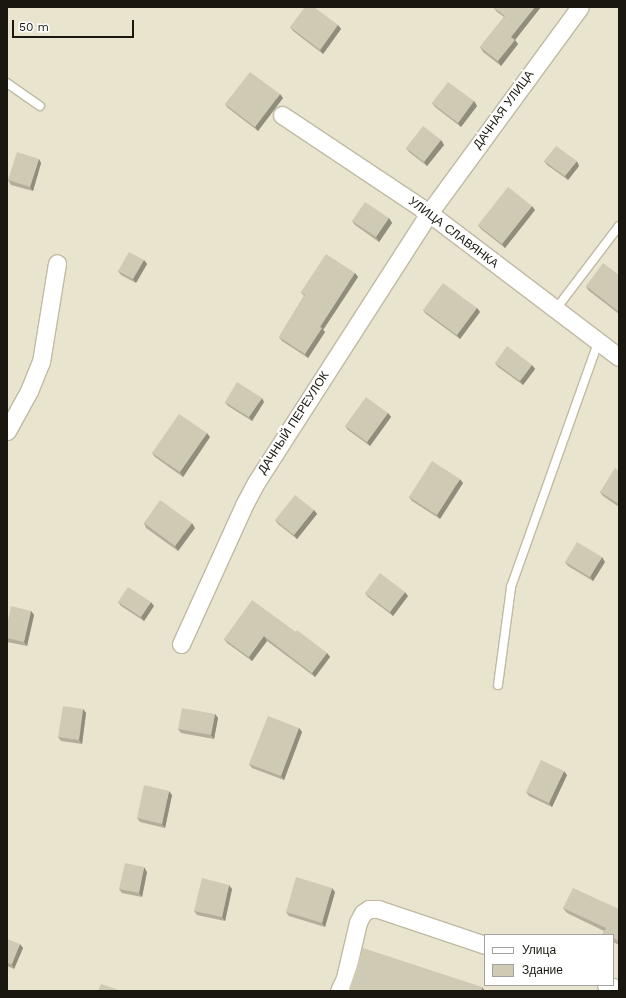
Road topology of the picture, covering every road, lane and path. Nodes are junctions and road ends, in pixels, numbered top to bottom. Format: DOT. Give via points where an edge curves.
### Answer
graph roads {
  1 [pos="580,7"];
  2 [pos="7,83"];
  3 [pos="40,106"];
  4 [pos="282,115"];
  5 [pos="428,213"];
  6 [pos="619,226"];
  7 [pos="57,263"];
  8 [pos="556,309"];
  9 [pos="598,342"];
  10 [pos="619,357"];
  11 [pos="7,431"];
  12 [pos="181,644"];
  13 [pos="498,685"];
  14 [pos="484,945"];
  15 [pos="339,991"];
  1 -- 5 [label="street, ДАЧНАЯ УЛИЦА"];
  2 -- 3 [label="lane"];
  4 -- 5 [label="street, УЛИЦА СЛАВЯНКА"];
  5 -- 8 [label="street, УЛИЦА СЛАВЯНКА"];
  5 -- 12 [label="street, ДАЧНЫЙ ПЕРЕУЛОК" via="257,481"];
  6 -- 8 [label="lane"];
  7 -- 11 [label="street" via="41,362 29,391"];
  8 -- 9 [label="street, УЛИЦА СЛАВЯНКА"];
  9 -- 10 [label="street, УЛИЦА СЛАВЯНКА"];
  9 -- 13 [label="lane" via="511,587"];
  14 -- 15 [label="street" via="378,909 369,909 358,922 345,978"];
}
